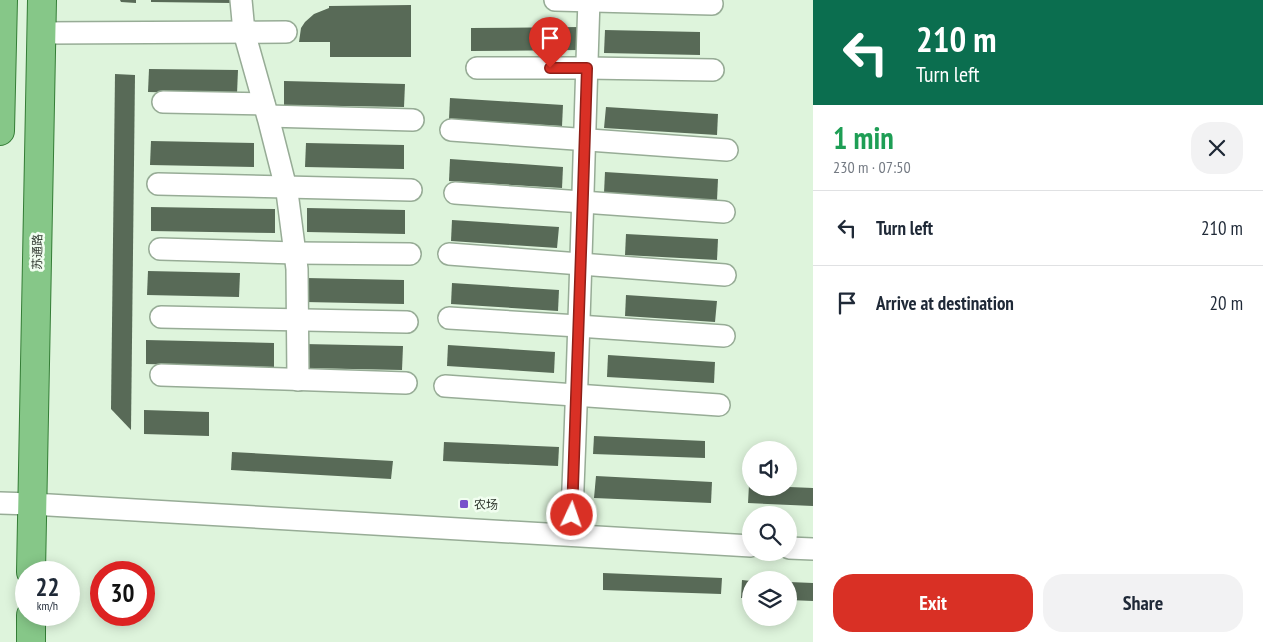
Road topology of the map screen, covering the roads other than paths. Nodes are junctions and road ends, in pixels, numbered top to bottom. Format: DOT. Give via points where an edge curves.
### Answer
graph roads {
  1 [pos="3,0"];
  2 [pos="42,0"];
  3 [pos="241,0"];
  4 [pos="555,0"];
  5 [pos="589,0"];
  6 [pos="712,4"];
  7 [pos="244,32"];
  8 [pos="286,32"];
  9 [pos="41,33"];
  10 [pos="477,68"];
  11 [pos="587,68"];
  12 [pos="713,70"];
  13 [pos="163,102"];
  14 [pos="266,110"];
  15 [pos="413,120"];
  16 [pos="451,130"];
  17 [pos="0,131"];
  18 [pos="584,140"];
  19 [pos="727,150"];
  20 [pos="158,184"];
  21 [pos="285,186"];
  22 [pos="411,190"];
  23 [pos="455,193"];
  24 [pos="582,203"];
  25 [pos="724,212"];
  26 [pos="160,249"];
  27 [pos="295,253"];
  28 [pos="410,254"];
  29 [pos="449,254"];
  30 [pos="580,263"];
  31 [pos="725,275"];
  32 [pos="161,317"];
  33 [pos="449,318"];
  34 [pos="298,320"];
  35 [pos="407,322"];
  36 [pos="578,326"];
  37 [pos="724,336"];
  38 [pos="162,375"];
  39 [pos="298,380"];
  40 [pos="406,382"];
  41 [pos="445,386"];
  42 [pos="577,395"];
  43 [pos="719,405"];
  44 [pos="0,503"];
  45 [pos="32,504"];
  46 [pos="571,535"];
  47 [pos="742,545"];
  48 [pos="797,548"];
  49 [pos="813,549"];
  50 [pos="32,561"];
  51 [pos="31,626"];
  52 [pos="31,642"];
  1 -- 17 [label="main road"];
  2 -- 9 [label="main road, 苏通路"];
  3 -- 7 [label="street"];
  4 -- 5 [label="street"];
  5 -- 6 [label="street"];
  5 -- 11 [label="street"];
  7 -- 8 [label="street"];
  7 -- 9 [label="street"];
  7 -- 14 [label="street"];
  9 -- 45 [label="main road, 苏通路"];
  10 -- 11 [label="street"];
  11 -- 12 [label="street"];
  11 -- 18 [label="street"];
  13 -- 14 [label="street"];
  14 -- 15 [label="street"];
  14 -- 21 [label="street"];
  16 -- 18 [label="street"];
  18 -- 19 [label="street"];
  18 -- 24 [label="street"];
  20 -- 21 [label="street"];
  21 -- 22 [label="street"];
  21 -- 27 [label="street"];
  23 -- 24 [label="street"];
  24 -- 25 [label="street"];
  24 -- 30 [label="street"];
  26 -- 27 [label="street"];
  27 -- 28 [label="street"];
  27 -- 34 [label="street"];
  29 -- 30 [label="street"];
  30 -- 31 [label="street"];
  30 -- 36 [label="street"];
  32 -- 34 [label="street"];
  33 -- 36 [label="street"];
  34 -- 35 [label="street"];
  34 -- 39 [label="street"];
  36 -- 37 [label="street"];
  36 -- 42 [label="street"];
  38 -- 39 [label="street"];
  39 -- 40 [label="street"];
  41 -- 42 [label="street"];
  42 -- 43 [label="street"];
  42 -- 46 [label="street"];
  44 -- 45 [label="street"];
  45 -- 46 [label="street"];
  45 -- 50 [label="main road, 苏通路"];
  46 -- 47 [label="street"];
  48 -- 49 [label="street"];
  51 -- 52 [label="main road"];
}
